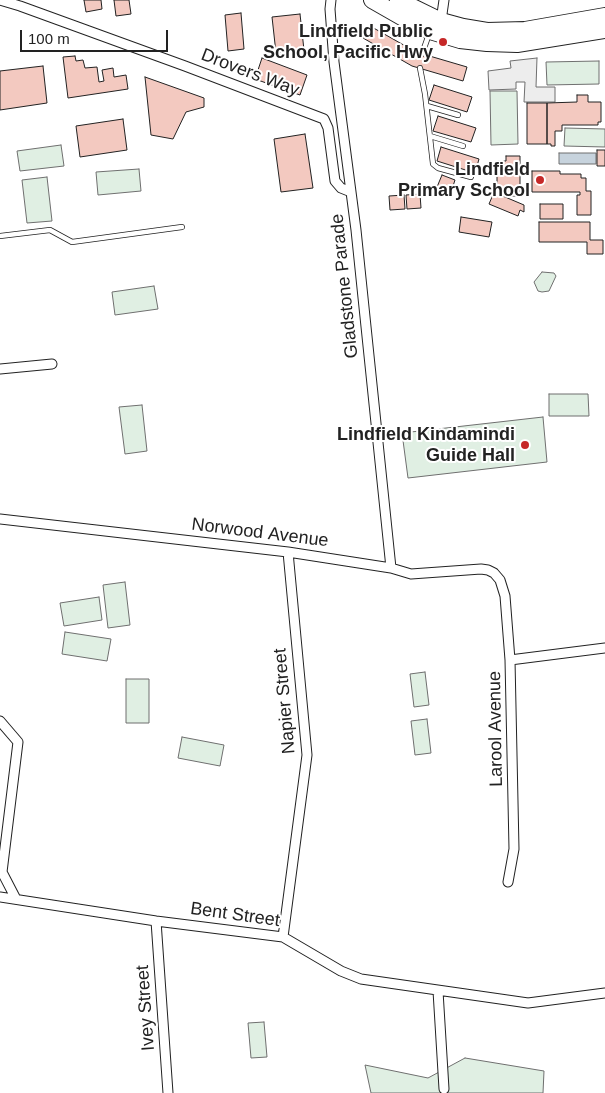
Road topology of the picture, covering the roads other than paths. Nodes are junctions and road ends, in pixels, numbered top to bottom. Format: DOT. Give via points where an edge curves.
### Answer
graph roads {
  1 [pos="0,0"];
  2 [pos="331,0"];
  3 [pos="372,0"];
  4 [pos="398,0"];
  5 [pos="444,0"];
  6 [pos="605,16"];
  7 [pos="435,26"];
  8 [pos="605,30"];
  9 [pos="422,54"];
  10 [pos="420,68"];
  11 [pos="427,106"];
  12 [pos="458,115"];
  13 [pos="430,136"];
  14 [pos="463,146"];
  15 [pos="471,177"];
  16 [pos="351,192"];
  17 [pos="182,227"];
  18 [pos="0,236"];
  19 [pos="52,364"];
  20 [pos="0,369"];
  21 [pos="0,511"];
  22 [pos="0,519"];
  23 [pos="15,521"];
  24 [pos="288,552"];
  25 [pos="391,568"];
  26 [pos="497,576"];
  27 [pos="605,648"];
  28 [pos="510,660"];
  29 [pos="0,721"];
  30 [pos="508,882"];
  31 [pos="0,897"];
  32 [pos="16,899"];
  33 [pos="156,921"];
  34 [pos="283,937"];
  35 [pos="438,991"];
  36 [pos="605,993"];
  37 [pos="444,1089"];
  38 [pos="168,1093"];
  1 -- 16 [label="street, Drovers Way" via="324,119 335,181"];
  2 -- 16 [label="street, Gladstone Parade" via="334,62"];
  3 -- 7 [label="highway" via="414,24"];
  4 -- 7 [label="highway"];
  5 -- 7 [label="street"];
  6 -- 7 [label="highway" via="525,30 487,31"];
  7 -- 8 [label="highway" via="460,40 487,44 517,44"];
  7 -- 9 [label="lane"];
  10 -- 11 [label="lane"];
  11 -- 12 [label="lane"];
  11 -- 13 [label="lane"];
  13 -- 14 [label="lane"];
  13 -- 15 [label="lane" via="434,166"];
  16 -- 25 [label="street, Gladstone Parade"];
  17 -- 18 [label="lane" via="72,242 50,230"];
  19 -- 20 [label="street"];
  21 -- 23 [label="street, Norwood Avenue"];
  22 -- 23 [label="street, Norwood Avenue"];
  23 -- 24 [label="street, Norwood Avenue"];
  24 -- 25 [label="street, Norwood Avenue"];
  24 -- 34 [label="street, Napier Street" via="307,755"];
  25 -- 26 [label="street, Norwood Avenue" via="411,574 481,569"];
  26 -- 28 [label="street, Larool Avenue" via="505,596"];
  27 -- 28 [label="street"];
  28 -- 30 [label="street, Larool Avenue" via="514,849"];
  29 -- 32 [label="street" via="18,742 2,872"];
  31 -- 32 [label="street, Bent Street"];
  32 -- 33 [label="street, Bent Street"];
  33 -- 34 [label="street, Bent Street"];
  33 -- 38 [label="street, Ivey Street"];
  34 -- 35 [label="street, Bent Street" via="340,971 361,979"];
  35 -- 36 [label="street, Bent Street" via="528,1003"];
  35 -- 37 [label="street"];
}
